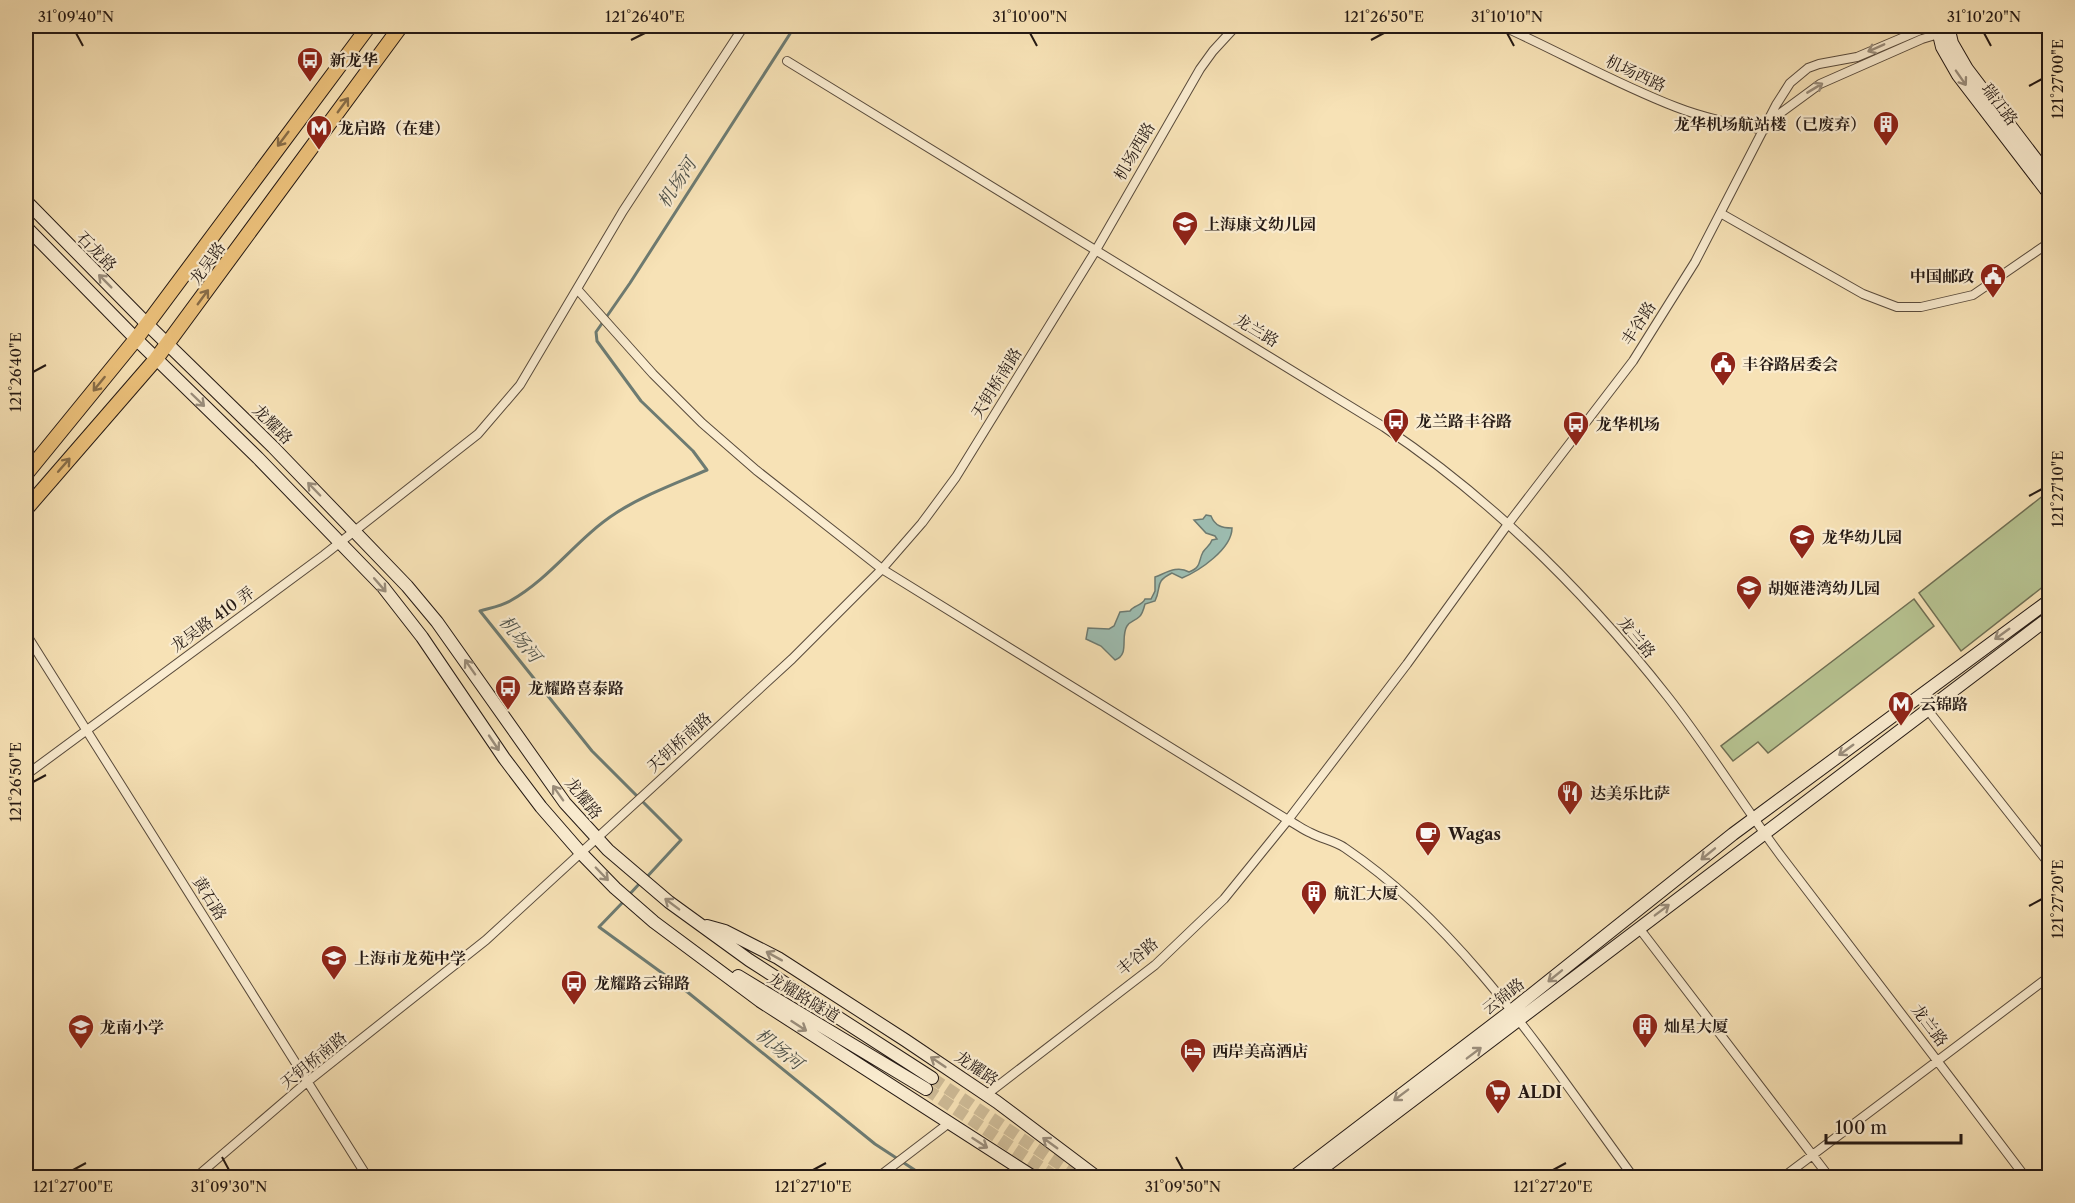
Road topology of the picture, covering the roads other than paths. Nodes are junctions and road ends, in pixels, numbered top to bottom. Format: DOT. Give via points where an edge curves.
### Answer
graph roads {
  1 [pos="369,26"];
  2 [pos="401,26"];
  3 [pos="744,26"];
  4 [pos="1236,26"];
  5 [pos="1502,26"];
  6 [pos="1940,28"];
  7 [pos="787,62"];
  8 [pos="1766,126"];
  9 [pos="2049,178"];
  10 [pos="2049,195"];
  11 [pos="26,201"];
  12 [pos="1722,214"];
  13 [pos="26,226"];
  14 [pos="2049,242"];
  15 [pos="1096,250"];
  16 [pos="577,289"];
  17 [pos="146,323"];
  18 [pos="136,339"];
  19 [pos="168,344"];
  20 [pos="156,359"];
  21 [pos="26,474"];
  22 [pos="26,509"];
  23 [pos="1508,524"];
  24 [pos="354,531"];
  25 [pos="341,542"];
  26 [pos="882,568"];
  27 [pos="2049,600"];
  28 [pos="2049,617"];
  29 [pos="26,634"];
  30 [pos="1927,709"];
  31 [pos="87,729"];
  32 [pos="26,775"];
  33 [pos="1754,818"];
  34 [pos="1288,820"];
  35 [pos="1764,832"];
  36 [pos="596,837"];
  37 [pos="581,853"];
  38 [pos="2049,865"];
  39 [pos="700,924"];
  40 [pos="1639,928"];
  41 [pos="666,931"];
  42 [pos="2049,976"];
  43 [pos="1514,1016"];
  44 [pos="1938,1062"];
  45 [pos="308,1082"];
  46 [pos="986,1095"];
  47 [pos="949,1123"];
  48 [pos="1813,1155"];
  49 [pos="195,1178"];
  50 [pos="368,1178"];
  51 [pos="877,1178"];
  52 [pos="1035,1178"];
  53 [pos="1098,1178"];
  54 [pos="1292,1178"];
  55 [pos="1310,1178"];
  56 [pos="1634,1178"];
  57 [pos="1782,1178"];
  58 [pos="1830,1178"];
  59 [pos="2026,1178"];
  1 -- 17 [label="main road, 龙吴路, one-way"];
  19 -- 2 [label="main road, 龙吴路, one-way"];
  3 -- 16 [label="street, 龙吴路 410 弄"];
  4 -- 15 [label="street, 机场西路" via="1200,69"];
  5 -- 8 [label="street, 机场西路" via="1678,108 1714,119"];
  8 -- 6 [label="street, 丰谷路, one-way" via="1820,84"];
  6 -- 8 [label="street, 丰谷路, one-way" via="1857,57 1808,68 1790,83"];
  6 -- 9 [label="main road, 瑞江路"];
  6 -- 10 [label="main road, 瑞江路, one-way" via="1942,47 1958,75"];
  7 -- 15 [label="street, 龙兰路"];
  8 -- 12 [label="street, 丰谷路"];
  17 -- 11 [label="main road, 石龙路, one-way"];
  12 -- 14 [label="street" via="1863,294 1897,307 1921,307 1973,295"];
  12 -- 23 [label="street, 丰谷路" via="1633,362"];
  13 -- 18 [label="main road, 石龙路"];
  15 -- 23 [label="street, 龙兰路" via="1393,433 1452,475"];
  15 -- 26 [label="street, 天钥桥南路" via="956,477"];
  16 -- 24 [label="street, 龙吴路 410 弄" via="520,385 478,434"];
  16 -- 26 [label="street" via="653,374 711,430"];
  17 -- 18 [label="main road, 龙吴路"];
  17 -- 19 [label="main road, 龙耀路"];
  18 -- 20 [label="main road, 龙耀路"];
  18 -- 21 [label="main road, 龙吴路, one-way"];
  19 -- 20 [label="main road, 龙吴路"];
  24 -- 19 [label="main road, 龙耀路, one-way"];
  22 -- 20 [label="main road, 龙吴路, one-way"];
  20 -- 25 [label="main road, 龙耀路, one-way"];
  23 -- 33 [label="street, 龙兰路" via="1551,564 1662,690"];
  23 -- 34 [label="street, 丰谷路"];
  24 -- 25 [label="street, 龙吴路 410 弄"];
  36 -- 24 [label="main road, 龙耀路, one-way" via="565,803 437,622"];
  25 -- 31 [label="street, 龙吴路 410 弄"];
  25 -- 37 [label="main road, 龙耀路, one-way" via="422,637 504,758"];
  26 -- 34 [label="street"];
  26 -- 36 [label="street, 天钥桥南路" via="792,659"];
  27 -- 33 [label="main road, 云锦路, one-way"];
  28 -- 30 [label="main road, 云锦路"];
  29 -- 31 [label="street, 黄石路"];
  30 -- 35 [label="main road, 云锦路"];
  30 -- 38 [label="street"];
  31 -- 32 [label="street, 龙吴路 410 弄"];
  31 -- 45 [label="street, 黄石路"];
  33 -- 35 [label="street, 龙兰路"];
  33 -- 43 [label="main road, 云锦路, one-way"];
  34 -- 43 [label="street" via="1342,846 1375,870 1428,916"];
  34 -- 46 [label="street, 丰谷路" via="1224,899 1155,965"];
  40 -- 35 [label="main road, 云锦路, one-way"];
  35 -- 44 [label="street, 龙兰路"];
  36 -- 37 [label="street, 天钥桥南路"];
  39 -- 36 [label="main road, 龙耀路, one-way" via="643,881"];
  37 -- 41 [label="main road, 龙耀路, one-way"];
  37 -- 45 [label="street, 天钥桥南路" via="486,940"];
  39 -- 41 [label="main road, 龙耀路隧道" via="929,1084"];
  46 -- 39 [label="main road, 龙耀路, one-way" via="778,958 725,931"];
  40 -- 43 [label="main road, 云锦路"];
  40 -- 48 [label="street"];
  41 -- 47 [label="main road, 龙耀路, one-way" via="760,1001"];
  42 -- 44 [label="street"];
  43 -- 54 [label="main road, 云锦路, one-way"];
  55 -- 43 [label="main road, 云锦路, one-way"];
  43 -- 56 [label="street"];
  44 -- 48 [label="street"];
  44 -- 59 [label="street, 龙兰路"];
  45 -- 49 [label="street, 天钥桥南路"];
  45 -- 50 [label="street, 黄石路"];
  53 -- 46 [label="main road, 龙耀路, one-way"];
  47 -- 51 [label="street"];
  47 -- 52 [label="main road, 龙耀路, one-way"];
  48 -- 57 [label="street"];
  48 -- 58 [label="street"];
}
